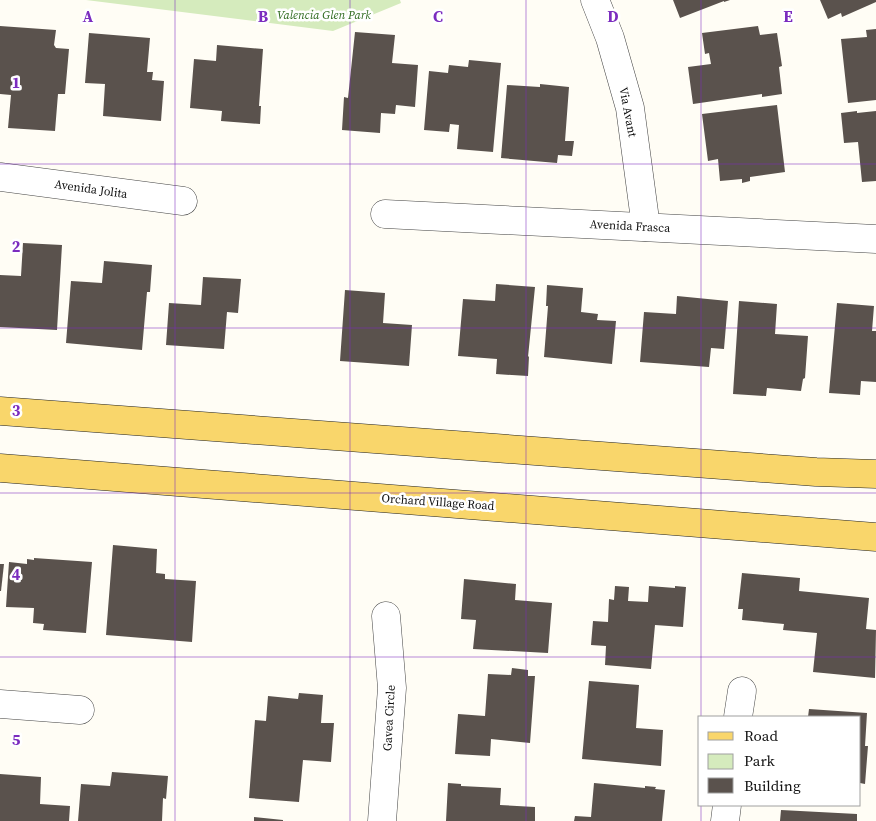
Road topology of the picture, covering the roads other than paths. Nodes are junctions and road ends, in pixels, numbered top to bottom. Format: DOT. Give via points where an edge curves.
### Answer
graph roads {
  1 [pos="594,0"];
  2 [pos="0,177"];
  3 [pos="183,201"];
  4 [pos="385,214"];
  5 [pos="646,227"];
  6 [pos="876,239"];
  7 [pos="0,411"];
  8 [pos="0,468"];
  9 [pos="876,474"];
  10 [pos="876,536"];
  11 [pos="386,616"];
  12 [pos="742,691"];
  13 [pos="0,704"];
  14 [pos="80,710"];
  15 [pos="738,716"];
  16 [pos="727,806"];
  17 [pos="382,821"];
  18 [pos="725,821"];
  1 -- 5 [label="street, Via Avant" via="610,38 630,108"];
  2 -- 3 [label="street, Avenida Jolita"];
  4 -- 5 [label="street, Avenida Frasca"];
  5 -- 6 [label="street, Avenida Frasca"];
  7 -- 9 [label="main road"];
  8 -- 10 [label="main road, Orchard Village Road"];
  11 -- 17 [label="street, Gavea Circle" via="392,688"];
  12 -- 15 [label="street"];
  13 -- 14 [label="street"];
  16 -- 18 [label="street"];
}
